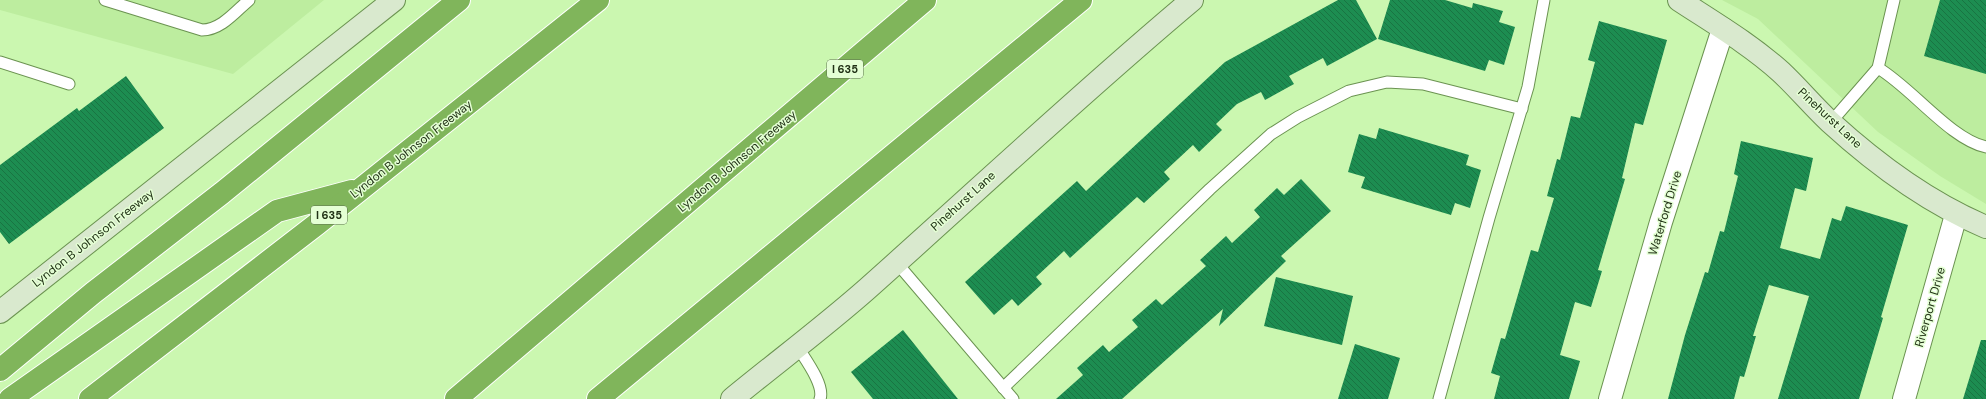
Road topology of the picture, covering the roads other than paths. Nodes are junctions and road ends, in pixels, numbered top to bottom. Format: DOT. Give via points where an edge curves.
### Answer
graph roads {
  1 [pos="105,0"];
  2 [pos="249,0"];
  3 [pos="394,0"];
  4 [pos="459,0"];
  5 [pos="598,0"];
  6 [pos="925,0"];
  7 [pos="1081,0"];
  8 [pos="1192,0"];
  9 [pos="1544,0"];
  10 [pos="1679,0"];
  11 [pos="1894,0"];
  12 [pos="1723,29"];
  13 [pos="0,62"];
  14 [pos="1878,68"];
  15 [pos="69,84"];
  16 [pos="1522,109"];
  17 [pos="1831,122"];
  18 [pos="1986,147"];
  19 [pos="361,189"];
  20 [pos="1956,215"];
  21 [pos="1986,227"];
  22 [pos="896,262"];
  23 [pos="0,312"];
  24 [pos="797,346"];
  25 [pos="0,370"];
  26 [pos="1003,388"];
  27 [pos="10,399"];
  28 [pos="90,399"];
  29 [pos="456,399"];
  30 [pos="598,399"];
  31 [pos="732,399"];
  32 [pos="820,399"];
  33 [pos="1013,399"];
  34 [pos="1439,399"];
  35 [pos="1610,399"];
  36 [pos="1904,399"];
  1 -- 2 [label="lane" via="202,30 212,30 220,25"];
  3 -- 23 [label="street, Lyndon B Johnson Freeway"];
  4 -- 25 [label="highway"];
  5 -- 19 [label="highway, Lyndon B Johnson Freeway / I 635"];
  6 -- 29 [label="highway, Lyndon B Johnson Freeway / I 635"];
  7 -- 30 [label="highway"];
  8 -- 22 [label="street, Pinehurst Lane" via="1105,74"];
  9 -- 16 [label="lane"];
  10 -- 12 [label="street, Pinehurst Lane"];
  11 -- 14 [label="lane"];
  12 -- 17 [label="street, Pinehurst Lane" via="1781,72"];
  12 -- 35 [label="street, Waterford Drive" via="1661,222"];
  13 -- 15 [label="lane"];
  14 -- 17 [label="lane"];
  14 -- 18 [label="lane" via="1893,77 1957,133 1975,144"];
  16 -- 26 [label="lane" via="1423,84 1387,82 1349,91 1298,117 1271,134 1210,189"];
  16 -- 34 [label="lane"];
  17 -- 20 [label="street, Pinehurst Lane" via="1892,173"];
  19 -- 27 [label="highway" via="277,211"];
  19 -- 28 [label="highway, Lyndon B Johnson Freeway / I 635"];
  20 -- 21 [label="street, Pinehurst Lane"];
  20 -- 36 [label="street, Riverport Drive"];
  22 -- 24 [label="street, Pinehurst Lane"];
  22 -- 26 [label="lane"];
  24 -- 31 [label="street, Pinehurst Lane"];
  24 -- 32 [label="lane" via="820,384"];
  26 -- 33 [label="lane"];
}
